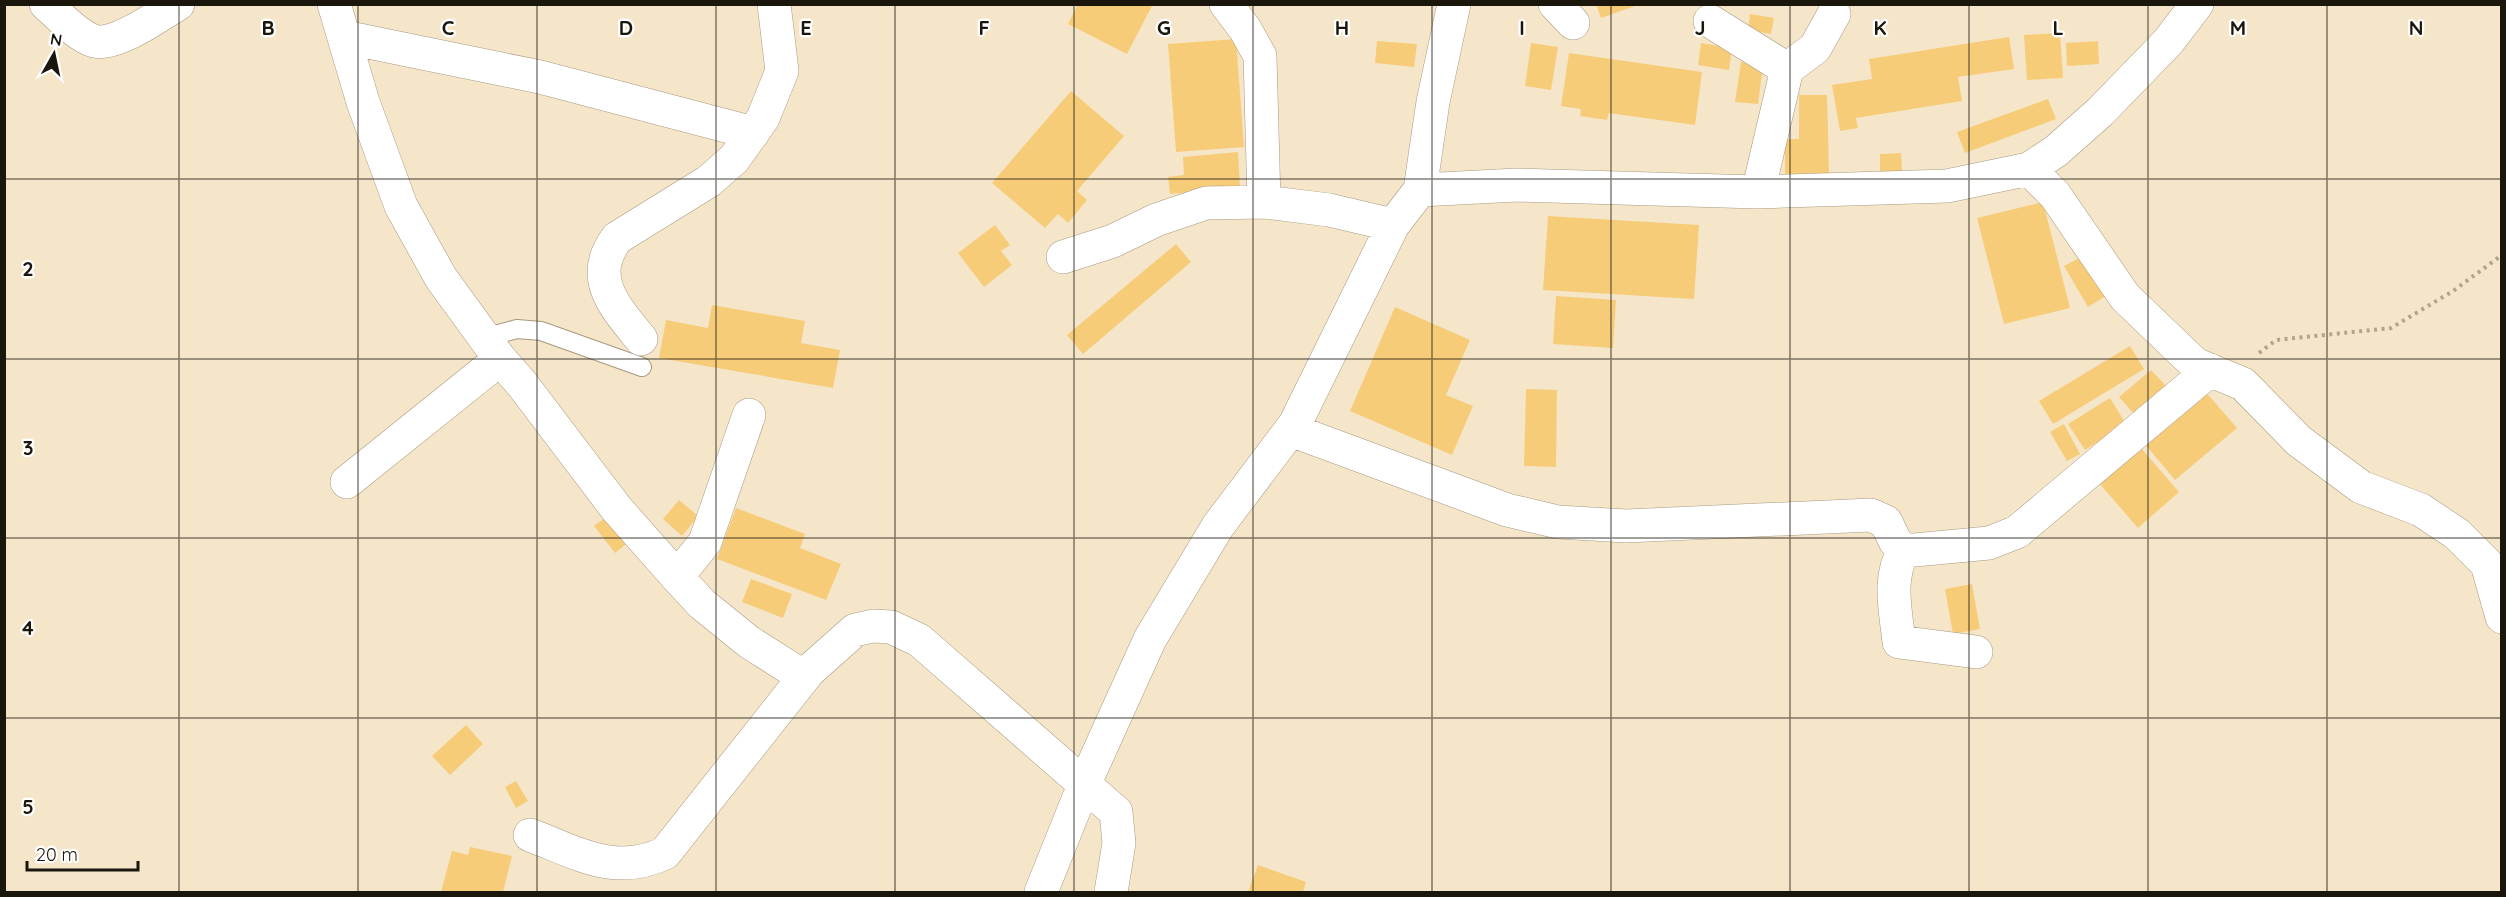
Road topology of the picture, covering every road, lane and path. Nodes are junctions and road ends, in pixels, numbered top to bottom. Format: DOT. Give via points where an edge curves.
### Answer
graph roads {
  1 [pos="46,4"];
  2 [pos="178,4"];
  3 [pos="334,4"];
  4 [pos="774,4"];
  5 [pos="1226,4"];
  6 [pos="1454,4"];
  7 [pos="2197,4"];
  8 [pos="1834,14"];
  9 [pos="1710,21"];
  10 [pos="344,37"];
  11 [pos="1786,69"];
  12 [pos="753,133"];
  13 [pos="2029,168"];
  14 [pos="1420,190"];
  15 [pos="1758,192"];
  16 [pos="1264,202"];
  17 [pos="1393,225"];
  18 [pos="2502,255"];
  19 [pos="1063,257"];
  20 [pos="492,348"];
  21 [pos="642,353"];
  22 [pos="2218,374"];
  23 [pos="748,415"];
  24 [pos="1291,430"];
  25 [pos="347,482"];
  26 [pos="1904,551"];
  27 [pos="677,577"];
  28 [pos="2502,617"];
  29 [pos="1976,652"];
  30 [pos="804,677"];
  31 [pos="1084,785"];
  32 [pos="530,835"];
  33 [pos="1041,892"];
  34 [pos="1111,892"];
  1 -- 2 [label="street" via="84,36 111,42"];
  3 -- 10 [label="street"];
  4 -- 12 [label="street" via="782,71"];
  5 -- 16 [label="street" via="1260,56"];
  6 -- 14 [label="street" via="1433,102"];
  7 -- 13 [label="street" via="2168,42 2100,112 2056,151"];
  8 -- 11 [label="street" via="1815,48"];
  9 -- 11 [label="street"];
  10 -- 12 [label="street" via="540,77"];
  10 -- 20 [label="street" via="401,206 441,278"];
  11 -- 15 [label="street"];
  12 -- 21 [label="street" via="734,159 709,181 617,238 609,249 604,263 606,292"];
  13 -- 15 [label="street" via="1947,186"];
  13 -- 22 [label="street" via="2055,195 2125,297 2195,364"];
  14 -- 15 [label="street" via="1517,185"];
  14 -- 17 [label="street"];
  16 -- 17 [label="street" via="1329,210"];
  16 -- 19 [label="street" via="1206,203"];
  17 -- 24 [label="street"];
  18 -- 22 [label="path" via="2453,291 2391,327 2276,340"];
  20 -- 21 [label="lane" via="517,329"];
  20 -- 25 [label="street"];
  20 -- 27 [label="street" via="616,508"];
  22 -- 26 [label="street" via="2017,532 1989,543"];
  22 -- 28 [label="street" via="2243,384 2299,441 2361,487 2421,510 2457,534 2487,564"];
  23 -- 27 [label="street" via="705,542"];
  24 -- 26 [label="street" via="1507,510 1558,522 1626,526 1871,515 1886,522"];
  24 -- 31 [label="street" via="1218,526 1150,639"];
  26 -- 29 [label="street" via="1897,562 1894,591 1899,642"];
  27 -- 30 [label="street" via="702,604 749,642"];
  30 -- 31 [label="street" via="855,630 891,627 920,640"];
  30 -- 32 [label="street" via="665,853 646,862 607,864"];
  31 -- 33 [label="street"];
  31 -- 34 [label="street" via="1116,812 1119,843"];
}
